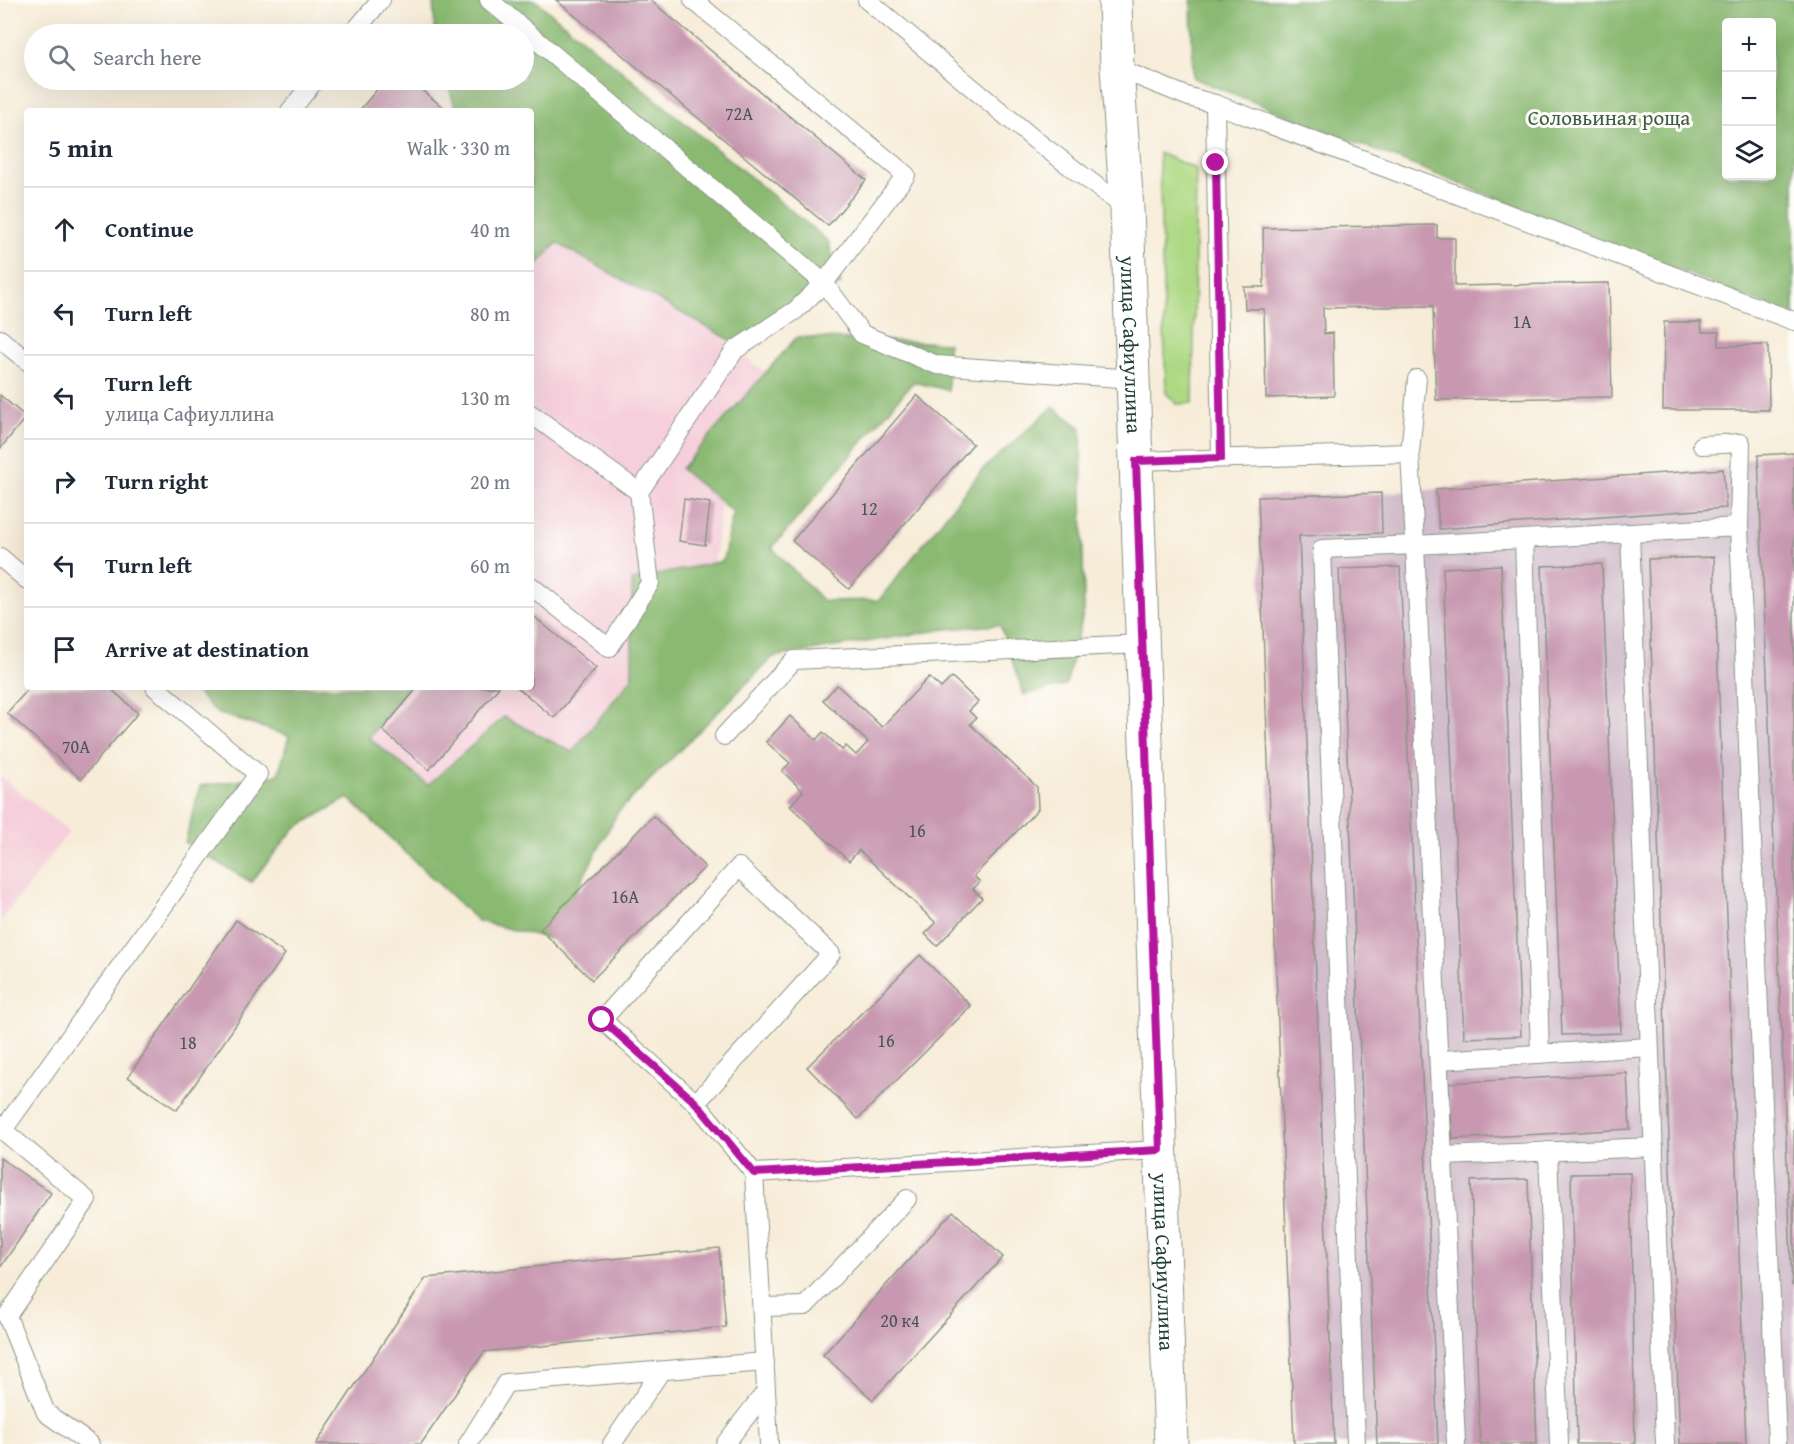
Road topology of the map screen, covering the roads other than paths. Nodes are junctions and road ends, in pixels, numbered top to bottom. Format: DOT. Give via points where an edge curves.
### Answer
graph roads {
  1 [pos="381,0"];
  2 [pos="489,0"];
  3 [pos="693,0"];
  4 [pos="867,0"];
  5 [pos="1115,0"];
  6 [pos="361,24"];
  7 [pos="517,24"];
  8 [pos="534,38"];
  9 [pos="1117,68"];
  10 [pos="307,90"];
  11 [pos="1215,104"];
  12 [pos="292,108"];
  13 [pos="1127,209"];
  14 [pos="824,283"];
  15 [pos="1794,321"];
  16 [pos="0,339"];
  17 [pos="24,359"];
  18 [pos="1133,379"];
  19 [pos="1417,379"];
  20 [pos="534,416"];
  21 [pos="1702,445"];
  22 [pos="1410,453"];
  23 [pos="1221,458"];
  24 [pos="1136,461"];
  25 [pos="639,492"];
  26 [pos="1739,527"];
  27 [pos="1630,533"];
  28 [pos="1524,539"];
  29 [pos="1415,545"];
  30 [pos="0,557"];
  31 [pos="24,577"];
  32 [pos="534,588"];
  33 [pos="1142,644"];
  34 [pos="159,690"];
  35 [pos="724,736"];
  36 [pos="1649,1047"];
  37 [pos="1540,1054"];
  38 [pos="1439,1060"];
  39 [pos="696,1103"];
  40 [pos="1,1129"];
  41 [pos="1653,1147"];
  42 [pos="1160,1150"];
  43 [pos="1548,1151"];
  44 [pos="1443,1156"];
  45 [pos="754,1173"];
  46 [pos="907,1199"];
  47 [pos="762,1307"];
  48 [pos="765,1362"];
  49 [pos="661,1371"];
  50 [pos="766,1390"];
  51 [pos="90,1444"];
  52 [pos="468,1444"];
  53 [pos="612,1444"];
  54 [pos="725,1444"];
  55 [pos="769,1444"];
  56 [pos="1171,1444"];
  57 [pos="1356,1444"];
  58 [pos="1456,1444"];
  59 [pos="1559,1444"];
  60 [pos="1665,1444"];
  61 [pos="1777,1444"];
  1 -- 6 [label="lane"];
  2 -- 7 [label="lane"];
  3 -- 14 [label="lane" via="906,175"];
  4 -- 13 [label="lane" via="1035,140"];
  5 -- 9 [label="street, улица Сафиуллина"];
  8 -- 14 [label="lane"];
  9 -- 11 [label="lane"];
  9 -- 13 [label="street, улица Сафиуллина"];
  10 -- 12 [label="lane"];
  11 -- 15 [label="lane"];
  11 -- 23 [label="lane"];
  13 -- 18 [label="street, улица Сафиуллина"];
  14 -- 18 [label="lane" via="862,334 936,365"];
  14 -- 25 [label="lane" via="796,310 735,350"];
  16 -- 17 [label="lane"];
  18 -- 24 [label="street, улица Сафиуллина"];
  19 -- 22 [label="lane"];
  20 -- 25 [label="lane"];
  21 -- 26 [label="lane" via="1741,443"];
  22 -- 23 [label="lane"];
  22 -- 29 [label="lane"];
  23 -- 24 [label="lane"];
  24 -- 33 [label="street, улица Сафиуллина"];
  25 -- 32 [label="lane" via="650,583 609,648"];
  26 -- 27 [label="lane"];
  26 -- 61 [label="lane"];
  27 -- 28 [label="lane"];
  27 -- 36 [label="lane"];
  28 -- 29 [label="lane"];
  28 -- 37 [label="lane"];
  29 -- 38 [label="lane"];
  29 -- 57 [label="lane" via="1322,549"];
  30 -- 31 [label="lane"];
  33 -- 35 [label="lane" via="794,660"];
  33 -- 42 [label="street, улица Сафиуллина"];
  34 -- 40 [label="lane" via="258,774"];
  36 -- 37 [label="lane"];
  36 -- 41 [label="lane"];
  37 -- 38 [label="lane"];
  38 -- 44 [label="lane"];
  39 -- 39 [label="lane" via="831,954 739,867 602,1020"];
  39 -- 45 [label="lane"];
  40 -- 51 [label="lane" via="87,1200 7,1316 46,1413"];
  41 -- 43 [label="lane"];
  41 -- 60 [label="lane"];
  42 -- 45 [label="lane"];
  42 -- 56 [label="street, улица Сафиуллина"];
  43 -- 44 [label="lane"];
  43 -- 59 [label="lane"];
  44 -- 58 [label="lane"];
  45 -- 47 [label="lane"];
  46 -- 47 [label="lane" via="805,1306"];
  47 -- 48 [label="lane"];
  48 -- 49 [label="lane"];
  48 -- 50 [label="lane"];
  49 -- 52 [label="lane" via="506,1383"];
  49 -- 53 [label="lane"];
  50 -- 54 [label="lane"];
  50 -- 55 [label="lane"];
}
